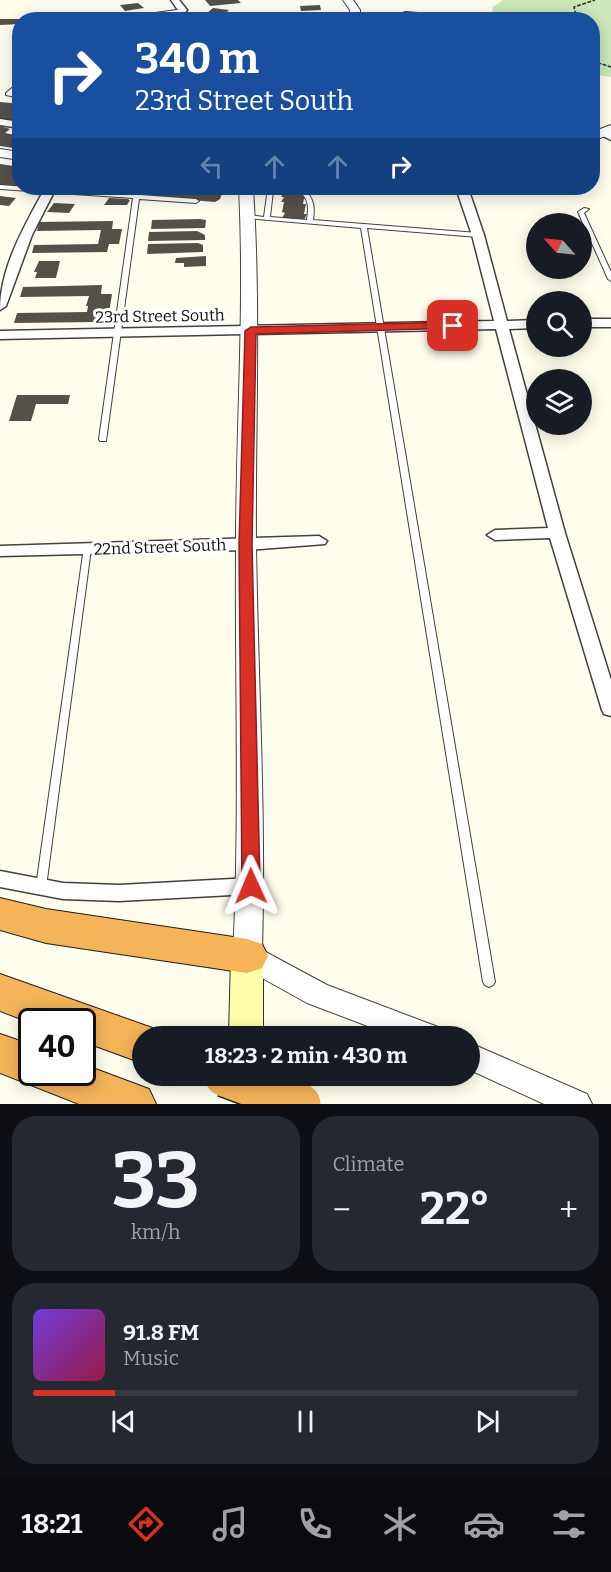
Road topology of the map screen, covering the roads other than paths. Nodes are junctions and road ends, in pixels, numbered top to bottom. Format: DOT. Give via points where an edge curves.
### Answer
graph roads {
  1 [pos="46,195"];
  2 [pos="114,195"];
  3 [pos="249,195"];
  4 [pos="268,195"];
  5 [pos="308,195"];
  6 [pos="466,195"];
  7 [pos="136,197"];
  8 [pos="196,201"];
  9 [pos="586,209"];
  10 [pos="258,218"];
  11 [pos="310,222"];
  12 [pos="364,226"];
  13 [pos="478,235"];
  14 [pos="611,279"];
  15 [pos="4,282"];
  16 [pos="0,303"];
  17 [pos="592,323"];
  18 [pos="611,323"];
  19 [pos="526,324"];
  20 [pos="501,325"];
  21 [pos="381,327"];
  22 [pos="251,331"];
  23 [pos="117,333"];
  24 [pos="0,335"];
  25 [pos="103,440"];
  26 [pos="557,533"];
  27 [pos="495,535"];
  28 [pos="319,541"];
  29 [pos="246,545"];
  30 [pos="87,549"];
  31 [pos="0,551"];
  32 [pos="611,710"];
  33 [pos="0,879"];
  34 [pos="251,886"];
  35 [pos="41,887"];
  36 [pos="0,914"];
  37 [pos="248,956"];
  38 [pos="489,982"];
  39 [pos="0,992"];
  40 [pos="43,1008"];
  41 [pos="246,1026"];
  42 [pos="401,1026"];
  43 [pos="96,1027"];
  44 [pos="132,1040"];
  45 [pos="0,1053"];
  46 [pos="18,1060"];
  47 [pos="480,1061"];
  48 [pos="86,1086"];
  49 [pos="246,1086"];
  50 [pos="252,1086"];
  51 [pos="132,1104"];
  52 [pos="246,1104"];
  53 [pos="300,1104"];
  54 [pos="576,1104"];
  1 -- 15 [label="street"];
  2 -- 7 [label="lane"];
  3 -- 10 [label="street"];
  4 -- 10 [label="lane"];
  5 -- 11 [label="lane" via="313,205"];
  6 -- 13 [label="street"];
  7 -- 8 [label="lane"];
  7 -- 23 [label="lane"];
  9 -- 14 [label="lane" via="581,212"];
  10 -- 11 [label="lane"];
  10 -- 22 [label="street"];
  11 -- 12 [label="lane"];
  12 -- 13 [label="lane"];
  12 -- 21 [label="lane"];
  13 -- 20 [label="street"];
  15 -- 16 [label="street"];
  17 -- 18 [label="street"];
  19 -- 20 [label="street, 23rd Street South"];
  20 -- 21 [label="street, 23rd Street South"];
  20 -- 26 [label="street"];
  21 -- 22 [label="street, 23rd Street South"];
  21 -- 38 [label="lane"];
  22 -- 23 [label="street, 23rd Street South"];
  22 -- 29 [label="street"];
  23 -- 24 [label="street, 23rd Street South"];
  23 -- 25 [label="lane"];
  26 -- 27 [label="street"];
  26 -- 32 [label="street"];
  28 -- 29 [label="street, 22nd Street South"];
  29 -- 30 [label="street, 22nd Street South"];
  29 -- 34 [label="street"];
  30 -- 31 [label="street, 22nd Street South"];
  30 -- 35 [label="lane"];
  33 -- 35 [label="street"];
  34 -- 35 [label="street" via="119,893"];
  34 -- 37 [label="street"];
  36 -- 37 [label="highway" via="46,926"];
  37 -- 41 [label="main road"];
  37 -- 42 [label="street" via="316,994"];
  39 -- 40 [label="highway"];
  43 -- 44 [label="highway"];
  45 -- 46 [label="highway"];
  47 -- 54 [label="street"];
  48 -- 51 [label="highway"];
  49 -- 52 [label="main road"];
  50 -- 53 [label="highway, bridge"];
}
